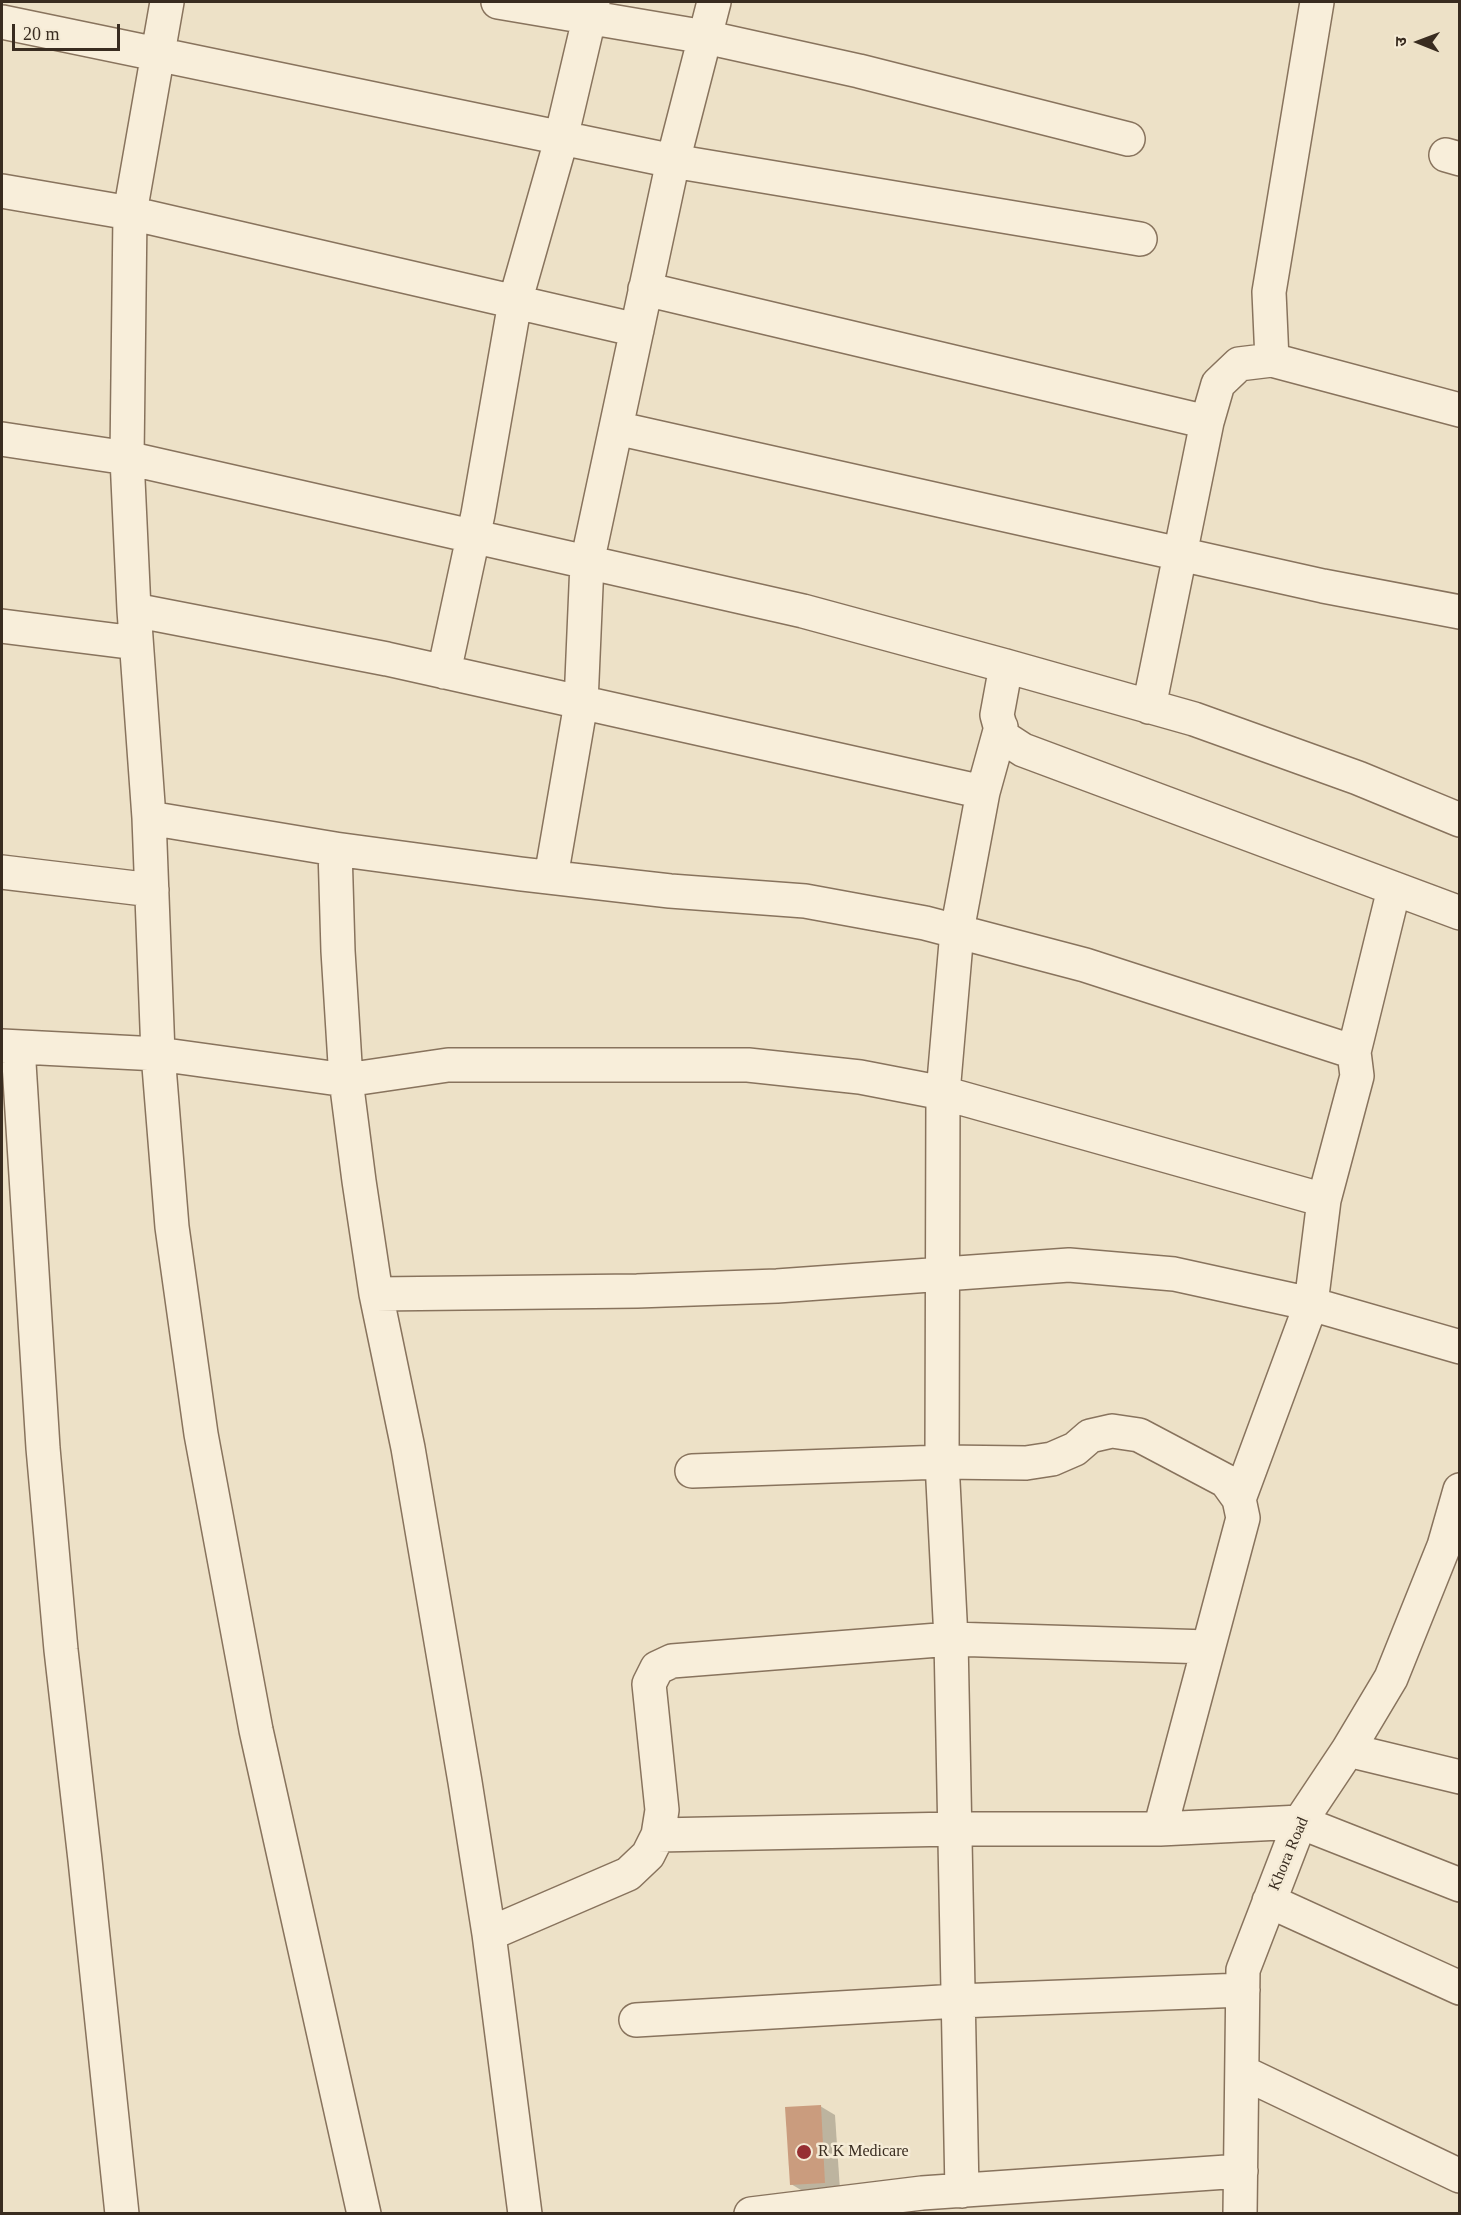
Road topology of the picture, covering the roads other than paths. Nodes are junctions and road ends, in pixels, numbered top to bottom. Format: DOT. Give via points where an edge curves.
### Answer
graph roads {
  1 [pos="167,2"];
  2 [pos="498,2"];
  3 [pos="714,2"];
  4 [pos="1317,2"];
  5 [pos="591,9"];
  6 [pos="2,22"];
  7 [pos="705,37"];
  8 [pos="158,54"];
  9 [pos="561,138"];
  10 [pos="1128,140"];
  11 [pos="673,161"];
  12 [pos="2,191"];
  13 [pos="130,213"];
  14 [pos="1140,239"];
  15 [pos="645,289"];
  16 [pos="515,302"];
  17 [pos="637,330"];
  18 [pos="1272,360"];
  19 [pos="1460,410"];
  20 [pos="1207,422"];
  21 [pos="616,428"];
  22 [pos="2,439"];
  23 [pos="127,458"];
  24 [pos="471,537"];
  25 [pos="1180,553"];
  26 [pos="587,563"];
  27 [pos="134,610"];
  28 [pos="1460,612"];
  29 [pos="2,626"];
  30 [pos="136,644"];
  31 [pos="1006,666"];
  32 [pos="444,672"];
  33 [pos="581,703"];
  34 [pos="1149,707"];
  35 [pos="1000,727"];
  36 [pos="982,792"];
  37 [pos="149,818"];
  38 [pos="1460,820"];
  39 [pos="335,849"];
  40 [pos="2,872"];
  41 [pos="551,877"];
  42 [pos="1394,889"];
  43 [pos="152,890"];
  44 [pos="1460,913"];
  45 [pos="957,931"];
  46 [pos="10,1047"];
  47 [pos="1354,1052"];
  48 [pos="158,1054"];
  49 [pos="346,1080"];
  50 [pos="943,1093"];
  51 [pos="1324,1200"];
  52 [pos="942,1273"];
  53 [pos="376,1294"];
  54 [pos="1311,1304"];
  55 [pos="1460,1347"];
  56 [pos="942,1462"];
  57 [pos="692,1471"];
  58 [pos="1460,1490"];
  59 [pos="1239,1499"];
  60 [pos="951,1639"];
  61 [pos="1208,1647"];
  62 [pos="1348,1750"];
  63 [pos="1460,1777"];
  64 [pos="1300,1822"];
  65 [pos="954,1829"];
  66 [pos="1160,1829"];
  67 [pos="658,1835"];
  68 [pos="1460,1885"];
  69 [pos="1269,1901"];
  70 [pos="489,1934"];
  71 [pos="1460,1988"];
  72 [pos="1243,1990"];
  73 [pos="958,2001"];
  74 [pos="636,2020"];
  75 [pos="1242,2072"];
  76 [pos="1241,2171"];
  77 [pos="1460,2176"];
  78 [pos="962,2191"];
  79 [pos="122,2214"];
  80 [pos="364,2214"];
  81 [pos="525,2214"];
  82 [pos="752,2214"];
  83 [pos="1240,2214"];
  1 -- 8 [label="street"];
  2 -- 5 [label="street"];
  3 -- 7 [label="street"];
  4 -- 18 [label="street" via="1269,292"];
  5 -- 7 [label="street"];
  5 -- 9 [label="street"];
  6 -- 8 [label="street"];
  7 -- 10 [label="street" via="870,74"];
  7 -- 11 [label="street"];
  8 -- 9 [label="street"];
  8 -- 13 [label="street"];
  9 -- 11 [label="street"];
  9 -- 16 [label="street"];
  11 -- 14 [label="street"];
  11 -- 15 [label="street"];
  12 -- 13 [label="street"];
  13 -- 16 [label="street"];
  13 -- 23 [label="street"];
  15 -- 17 [label="street"];
  15 -- 20 [label="street"];
  16 -- 17 [label="street"];
  16 -- 24 [label="street"];
  17 -- 21 [label="street"];
  18 -- 19 [label="street"];
  18 -- 20 [label="street" via="1239,364 1218,384"];
  20 -- 25 [label="street"];
  21 -- 25 [label="street"];
  21 -- 26 [label="street"];
  22 -- 23 [label="street"];
  23 -- 24 [label="street"];
  23 -- 27 [label="street"];
  24 -- 26 [label="street"];
  24 -- 32 [label="street"];
  25 -- 28 [label="street"];
  25 -- 34 [label="street"];
  26 -- 31 [label="street" via="803,611"];
  26 -- 33 [label="street"];
  27 -- 30 [label="street"];
  27 -- 32 [label="street"];
  29 -- 30 [label="street"];
  30 -- 37 [label="street"];
  31 -- 34 [label="street"];
  31 -- 35 [label="street" via="997,715"];
  32 -- 33 [label="street"];
  33 -- 36 [label="street"];
  33 -- 41 [label="street"];
  34 -- 38 [label="street" via="1194,719 1358,778"];
  35 -- 36 [label="street"];
  35 -- 42 [label="street" via="1003,737 1023,750"];
  36 -- 45 [label="street"];
  37 -- 39 [label="street"];
  37 -- 43 [label="street"];
  39 -- 41 [label="street"];
  39 -- 49 [label="street"];
  40 -- 43 [label="street"];
  41 -- 45 [label="street" via="805,901"];
  42 -- 44 [label="street"];
  42 -- 47 [label="street"];
  43 -- 48 [label="street"];
  45 -- 47 [label="street" via="1085,965"];
  45 -- 50 [label="street"];
  46 -- 48 [label="street"];
  46 -- 79 [label="street" via="61,1650"];
  47 -- 51 [label="street" via="1357,1076"];
  48 -- 49 [label="street"];
  48 -- 80 [label="street" via="172,1227 201,1434 256,1730"];
  49 -- 50 [label="street" via="448,1065 748,1065 860,1077"];
  49 -- 53 [label="street"];
  50 -- 51 [label="street"];
  50 -- 52 [label="street"];
  51 -- 54 [label="street"];
  52 -- 53 [label="street" via="754,1287"];
  52 -- 54 [label="street" via="1069,1265 1174,1274"];
  52 -- 56 [label="street"];
  53 -- 70 [label="street" via="408,1448"];
  54 -- 55 [label="street"];
  54 -- 59 [label="street"];
  56 -- 57 [label="street"];
  56 -- 59 [label="street" via="1026,1463 1052,1459 1075,1449 1090,1436 1112,1431 1139,1435 1226,1481"];
  56 -- 60 [label="street"];
  58 -- 62 [label="street, Khora Road" via="1444,1546 1391,1678"];
  59 -- 61 [label="street" via="1243,1518"];
  60 -- 61 [label="street"];
  60 -- 65 [label="street"];
  60 -- 67 [label="street" via="672,1661 657,1668 649,1684 662,1810"];
  61 -- 66 [label="street"];
  62 -- 63 [label="street"];
  62 -- 64 [label="street, Khora Road"];
  64 -- 66 [label="street"];
  64 -- 68 [label="street"];
  64 -- 69 [label="street, Khora Road"];
  65 -- 66 [label="street"];
  65 -- 67 [label="street"];
  65 -- 73 [label="street"];
  67 -- 70 [label="street" via="648,1855 628,1874"];
  69 -- 71 [label="street"];
  69 -- 72 [label="street, Khora Road" via="1243,1970"];
  70 -- 81 [label="street"];
  72 -- 73 [label="street"];
  72 -- 75 [label="street, Khora Road"];
  73 -- 74 [label="street"];
  73 -- 78 [label="street"];
  75 -- 76 [label="street, Khora Road"];
  75 -- 77 [label="street"];
  76 -- 78 [label="street"];
  76 -- 83 [label="street, Khora Road"];
  78 -- 82 [label="street"];
}
